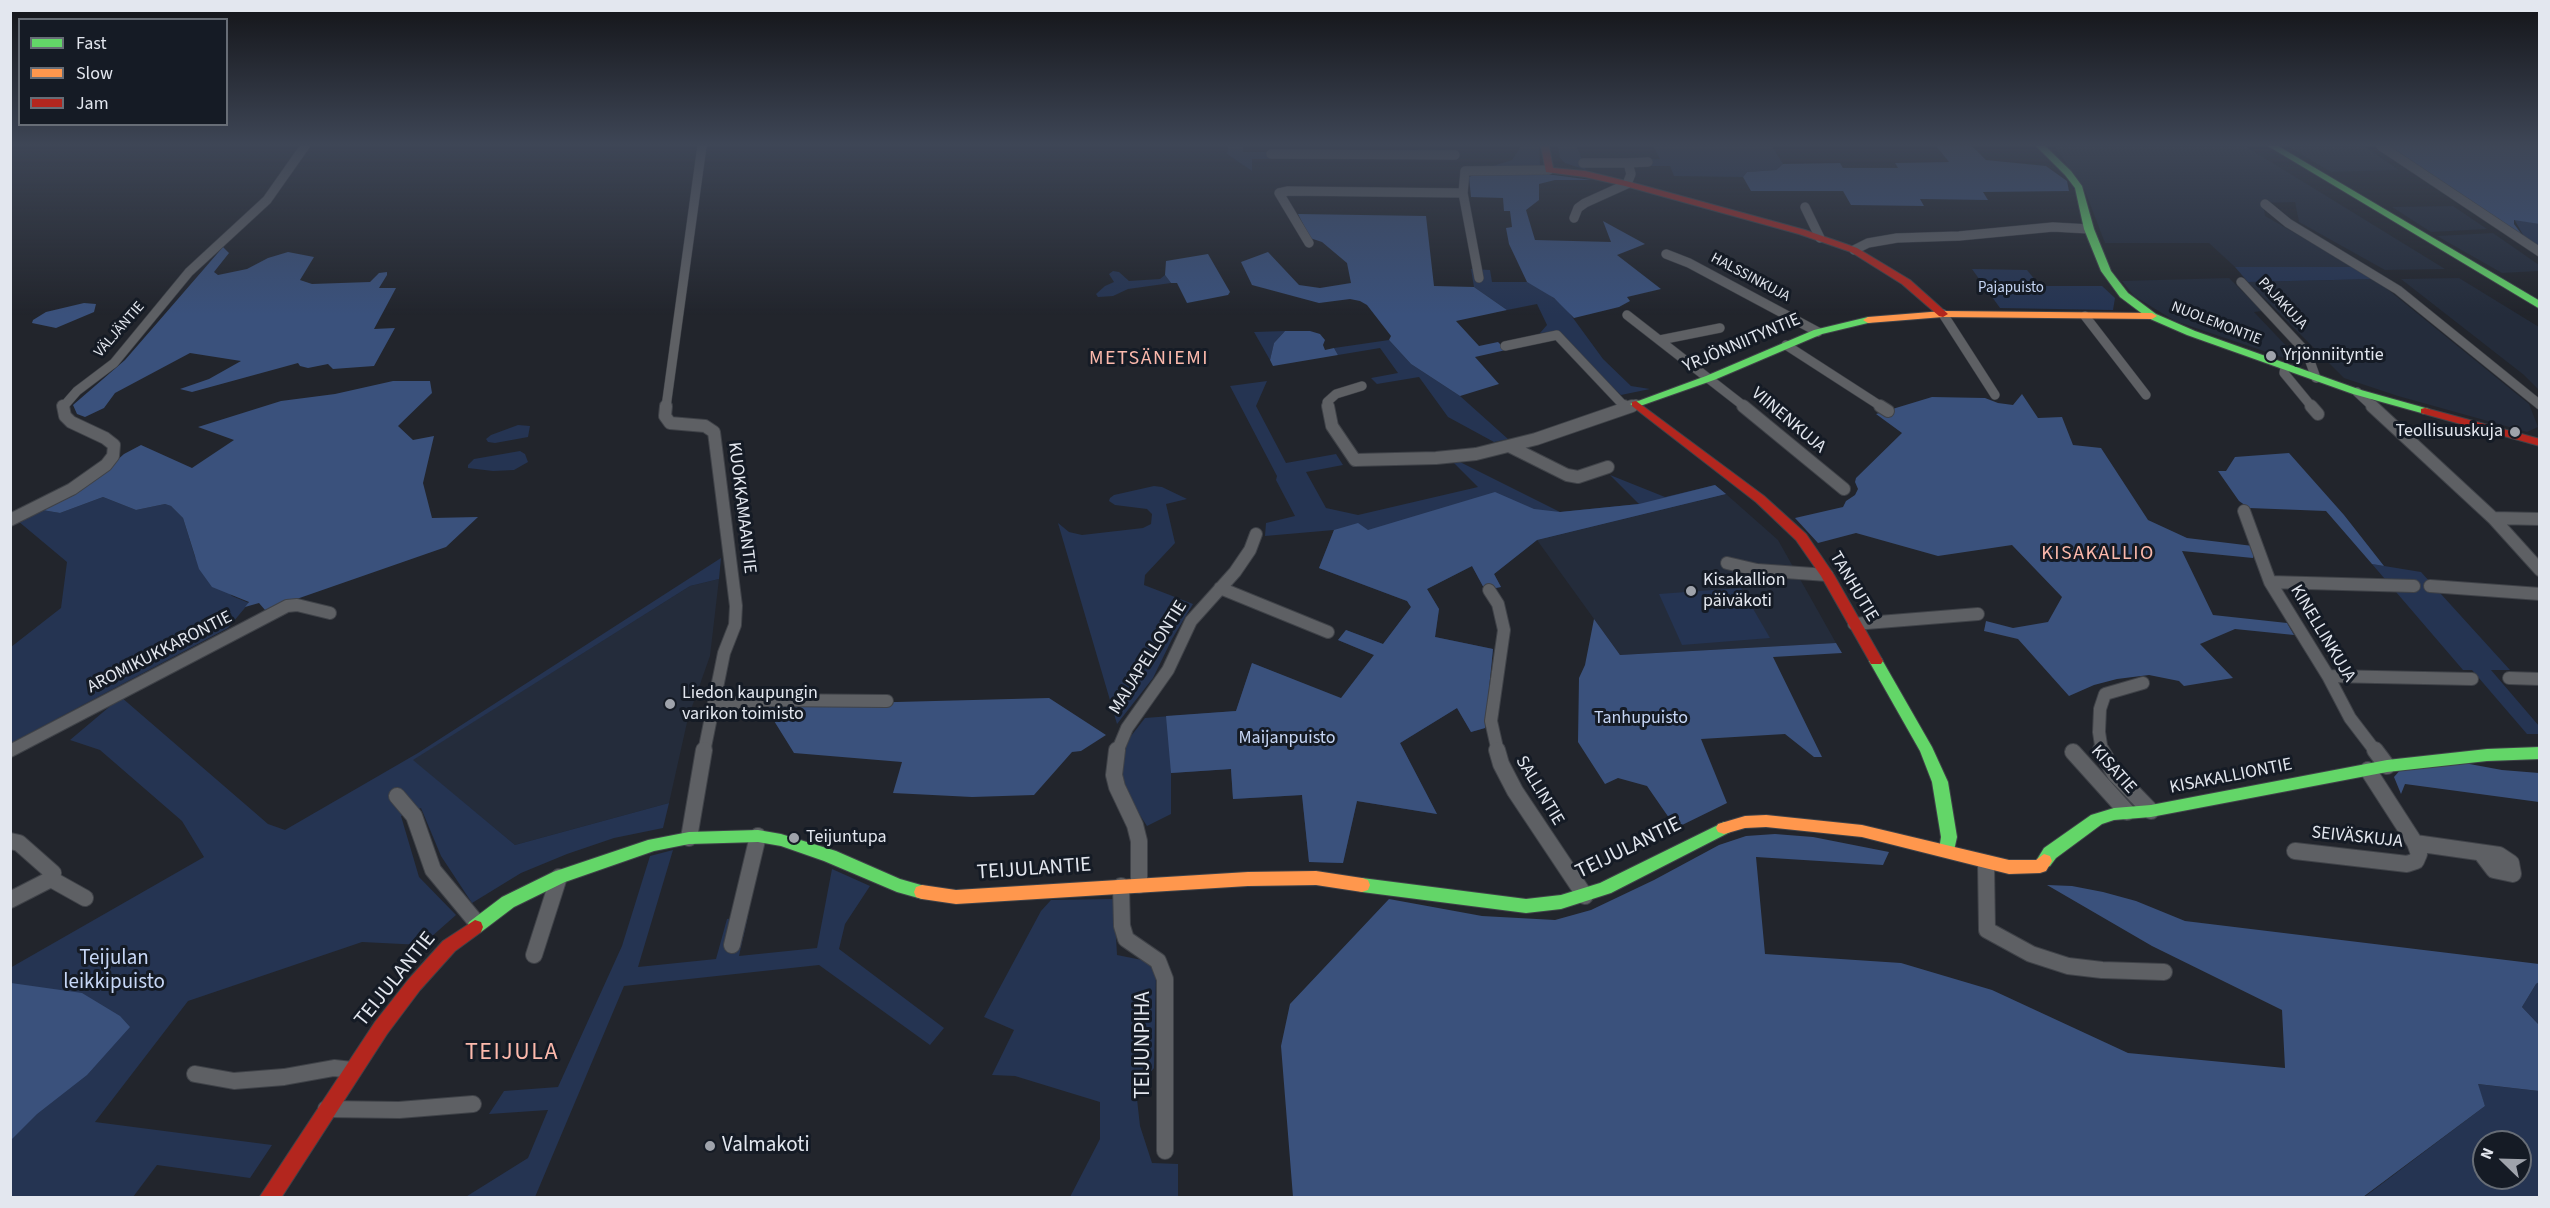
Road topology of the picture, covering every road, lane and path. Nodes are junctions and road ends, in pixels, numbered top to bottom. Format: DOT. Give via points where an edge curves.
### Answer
graph roads {
  1 [pos="264,202"];
  2 [pos="694,202"];
  3 [pos="1285,202"];
  4 [pos="1465,202"];
  5 [pos="1586,202"];
  6 [pos="1693,202"];
  7 [pos="2082,202"];
  8 [pos="2366,202"];
  9 [pos="2466,202"];
  10 [pos="2265,204"];
  11 [pos="1805,207"];
  12 [pos="1574,218"];
  13 [pos="2089,229"];
  14 [pos="1820,238"];
  15 [pos="1309,243"];
  16 [pos="1854,250"];
  17 [pos="2540,252"];
  18 [pos="1666,254"];
  19 [pos="1479,278"];
  20 [pos="2241,282"];
  21 [pos="2540,306"];
  22 [pos="1943,314"];
  23 [pos="1627,315"];
  24 [pos="2085,316"];
  25 [pos="2152,316"];
  26 [pos="1720,328"];
  27 [pos="1818,332"];
  28 [pos="1660,340"];
  29 [pos="1786,345"];
  30 [pos="1505,346"];
  31 [pos="2285,367"];
  32 [pos="1710,378"];
  33 [pos="2316,378"];
  34 [pos="1362,386"];
  35 [pos="2358,392"];
  36 [pos="1995,394"];
  37 [pos="2146,395"];
  38 [pos="2540,405"];
  39 [pos="1631,406"];
  40 [pos="1888,411"];
  41 [pos="2318,414"];
  42 [pos="2540,443"];
  43 [pos="1510,447"];
  44 [pos="1608,467"];
  45 [pos="1844,489"];
  46 [pos="2244,511"];
  47 [pos="2493,518"];
  48 [pos="2540,519"];
  49 [pos="10,520"];
  50 [pos="1256,534"];
  51 [pos="1728,563"];
  52 [pos="2540,570"];
  53 [pos="1827,575"];
  54 [pos="2270,582"];
  55 [pos="2414,585"];
  56 [pos="2430,586"];
  57 [pos="1220,588"];
  58 [pos="1489,590"];
  59 [pos="2540,594"];
  60 [pos="330,613"];
  61 [pos="1978,614"];
  62 [pos="1854,624"];
  63 [pos="1328,632"];
  64 [pos="2328,676"];
  65 [pos="2510,678"];
  66 [pos="2472,679"];
  67 [pos="2540,679"];
  68 [pos="2143,683"];
  69 [pos="886,701"];
  70 [pos="714,705"];
  71 [pos="10,751"];
  72 [pos="2073,752"];
  73 [pos="2540,753"];
  74 [pos="2387,766"];
  75 [pos="2368,770"];
  76 [pos="397,796"];
  77 [pos="2151,811"];
  78 [pos="2127,813"];
  79 [pos="758,836"];
  80 [pos="689,838"];
  81 [pos="10,841"];
  82 [pos="2415,843"];
  83 [pos="1947,850"];
  84 [pos="2295,850"];
  85 [pos="2481,853"];
  86 [pos="1986,863"];
  87 [pos="559,877"];
  88 [pos="51,879"];
  89 [pos="1139,885"];
  90 [pos="1121,886"];
  91 [pos="1585,896"];
  92 [pos="85,898"];
  93 [pos="10,900"];
  94 [pos="472,918"];
  95 [pos="732,945"];
  96 [pos="534,955"];
  97 [pos="2164,972"];
  98 [pos="352,1070"];
  99 [pos="195,1074"];
  100 [pos="472,1104"];
  101 [pos="326,1109"];
  102 [pos="1165,1151"];
  103 [pos="269,1197"];
  1 -- 49 [label="street, VÄLJÄNTIE" via="189,272 114,363 63,406 71,422 114,445 113,456 106,465 72,489"];
  2 -- 70 [label="street, KUOKKAMAANTIE" via="664,413 670,423 705,426 714,432 736,606 735,626 724,653"];
  3 -- 15 [label="street"];
  4 -- 19 [label="street"];
  5 -- 12 [label="street" via="1578,208"];
  6 -- 14 [label="main road"];
  7 -- 13 [label="main road, NUOLEMONTIE"];
  8 -- 21 [label="main road"];
  9 -- 17 [label="street"];
  10 -- 38 [label="street" via="2288,223 2398,290"];
  11 -- 14 [label="street"];
  13 -- 16 [label="street" via="2053,226 1897,238"];
  13 -- 25 [label="main road, NUOLEMONTIE" via="2117,287"];
  14 -- 16 [label="main road"];
  16 -- 22 [label="main road" via="1906,282"];
  18 -- 27 [label="street, HALSSINKUJA"];
  20 -- 33 [label="street, PAJAKUJA" via="2307,353"];
  22 -- 24 [label="main road, YRJÖNNIITYNTIE"];
  22 -- 27 [label="main road, YRJÖNNIITYNTIE" via="1874,318"];
  22 -- 36 [label="street"];
  23 -- 28 [label="street, VIINENKUJA"];
  24 -- 25 [label="main road, YRJÖNNIITYNTIE"];
  24 -- 37 [label="street"];
  25 -- 31 [label="main road, NUOLEMONTIE"];
  26 -- 28 [label="street"];
  27 -- 29 [label="main road, YRJÖNNIITYNTIE"];
  28 -- 32 [label="street, VIINENKUJA"];
  29 -- 32 [label="main road, YRJÖNNIITYNTIE"];
  29 -- 40 [label="street"];
  30 -- 39 [label="street" via="1557,335"];
  31 -- 33 [label="main road, NUOLEMONTIE"];
  31 -- 41 [label="street" via="2284,373"];
  32 -- 39 [label="main road, YRJÖNNIITYNTIE"];
  32 -- 45 [label="street, VIINENKUJA"];
  33 -- 35 [label="main road, NUOLEMONTIE"];
  34 -- 43 [label="street, YRJÖNNIITYNTIE" via="1336,394 1327,402 1332,426 1355,460 1436,458"];
  35 -- 42 [label="main road, NUOLEMONTIE"];
  35 -- 47 [label="street"];
  39 -- 43 [label="street, YRJÖNNIITYNTIE"];
  39 -- 53 [label="main road, TANHUTIE" via="1779,515 1802,537"];
  43 -- 44 [label="street" via="1567,475 1578,477"];
  46 -- 54 [label="street, KINELLINKUJA"];
  47 -- 48 [label="street"];
  47 -- 52 [label="street"];
  50 -- 57 [label="street, MAIJAPELLONTIE" via="1250,550"];
  51 -- 53 [label="street" via="1757,570"];
  53 -- 62 [label="main road, TANHUTIE"];
  54 -- 55 [label="street"];
  54 -- 64 [label="street, KINELLINKUJA"];
  56 -- 59 [label="street"];
  57 -- 63 [label="street"];
  57 -- 89 [label="street, MAIJAPELLONTIE" via="1191,621 1168,670 1117,749 1117,787 1139,841"];
  58 -- 91 [label="street, SALLINTIE" via="1498,604 1504,630 1491,721 1501,764"];
  60 -- 71 [label="street, AROMIKUKKARONTIE" via="287,606"];
  61 -- 62 [label="street"];
  62 -- 83 [label="main road, TANHUTIE" via="1927,751 1940,782 1949,837"];
  64 -- 66 [label="street"];
  64 -- 74 [label="street, KINELLINKUJA" via="2350,718"];
  65 -- 67 [label="street"];
  68 -- 77 [label="street" via="2105,694 2099,732 2101,751 2115,774"];
  69 -- 70 [label="street" via="766,700"];
  70 -- 80 [label="street, KUOKKAMAANTIE"];
  72 -- 78 [label="street, KISATIE"];
  73 -- 74 [label="main road, KISAKALLIONTIE"];
  74 -- 75 [label="main road, KISAKALLIONTIE"];
  75 -- 77 [label="main road, KISAKALLIONTIE"];
  75 -- 82 [label="street, SEIVÄSKUJA"];
  76 -- 94 [label="street" via="414,816 433,870"];
  77 -- 78 [label="main road, KISAKALLIONTIE"];
  78 -- 86 [label="main road, KISAKALLIONTIE" via="2097,819 2050,853 2040,866"];
  79 -- 80 [label="main road, TEIJULANTIE"];
  79 -- 90 [label="main road, TEIJULANTIE" via="800,845 916,891 946,896"];
  79 -- 95 [label="street"];
  80 -- 87 [label="main road, TEIJULANTIE" via="654,845"];
  81 -- 88 [label="street" via="19,843 49,869 53,873"];
  82 -- 84 [label="street, SEIVÄSKUJA" via="2419,854 2416,861 2407,864"];
  82 -- 85 [label="street"];
  83 -- 86 [label="main road, KISAKALLIONTIE"];
  83 -- 91 [label="main road, TEIJULANTIE" via="1862,831 1745,822 1716,830"];
  86 -- 97 [label="street" via="1987,930 2031,954 2075,967"];
  87 -- 94 [label="main road, TEIJULANTIE"];
  87 -- 96 [label="street"];
  88 -- 92 [label="street"];
  88 -- 93 [label="street"];
  89 -- 90 [label="main road, TEIJULANTIE"];
  89 -- 91 [label="main road, TEIJULANTIE" via="1316,878 1518,906"];
  90 -- 102 [label="street, TEIJUNPIHA" via="1126,939 1158,961 1165,979"];
  94 -- 98 [label="main road, TEIJULANTIE" via="424,972"];
  98 -- 99 [label="street" via="334,1068 234,1081"];
  98 -- 101 [label="main road, TEIJULANTIE"];
  100 -- 101 [label="street" via="399,1110"];
  101 -- 103 [label="main road, TEIJULANTIE"];
}
